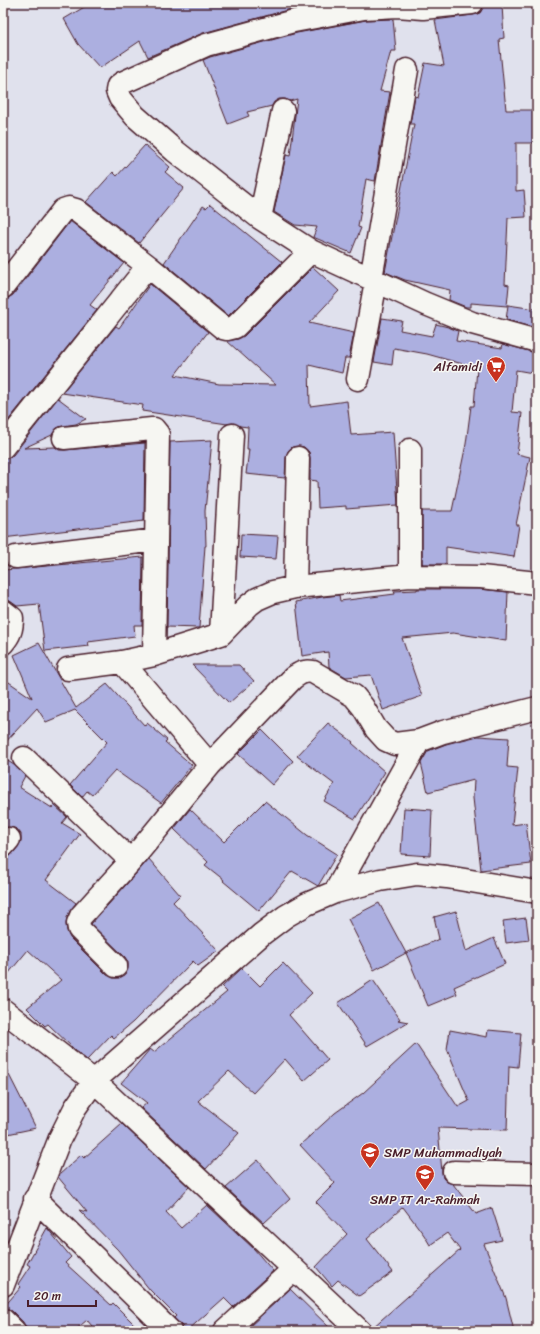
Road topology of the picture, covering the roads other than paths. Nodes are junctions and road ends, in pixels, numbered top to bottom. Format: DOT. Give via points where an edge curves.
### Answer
graph roads {
  1 [pos="472,3"];
  2 [pos="407,70"];
  3 [pos="283,111"];
  4 [pos="260,218"];
  5 [pos="311,251"];
  6 [pos="148,266"];
  7 [pos="373,280"];
  8 [pos="3,288"];
  9 [pos="537,341"];
  10 [pos="358,380"];
  11 [pos="232,435"];
  12 [pos="64,438"];
  13 [pos="3,447"];
  14 [pos="410,450"];
  15 [pos="298,458"];
  16 [pos="156,540"];
  17 [pos="16,557"];
  18 [pos="410,576"];
  19 [pos="537,583"];
  20 [pos="295,587"];
  21 [pos="3,611"];
  22 [pos="222,634"];
  23 [pos="3,643"];
  24 [pos="154,655"];
  25 [pos="122,662"];
  26 [pos="68,668"];
  27 [pos="537,708"];
  28 [pos="419,741"];
  29 [pos="24,758"];
  30 [pos="210,765"];
  31 [pos="131,861"];
  32 [pos="335,892"];
  33 [pos="537,892"];
  34 [pos="116,966"];
  35 [pos="3,1010"];
  36 [pos="94,1081"];
  37 [pos="454,1172"];
  38 [pos="537,1174"];
  39 [pos="35,1199"];
  40 [pos="294,1269"];
  41 [pos="3,1285"];
  42 [pos="3,1320"];
  43 [pos="14,1331"];
  44 [pos="170,1331"];
  45 [pos="225,1331"];
  46 [pos="360,1331"];
  1 -- 4 [label="street" via="423,8 364,8 294,20 206,45 118,86 120,98 134,116"];
  2 -- 7 [label="street"];
  3 -- 4 [label="street"];
  4 -- 5 [label="street"];
  5 -- 6 [label="street" via="235,327 227,329"];
  5 -- 7 [label="street"];
  6 -- 8 [label="street" via="76,210 68,208 63,210"];
  6 -- 13 [label="street"];
  7 -- 9 [label="street" via="472,323"];
  7 -- 10 [label="street"];
  11 -- 22 [label="street"];
  12 -- 16 [label="street" via="154,429 158,434"];
  14 -- 18 [label="street"];
  15 -- 20 [label="street"];
  16 -- 17 [label="street"];
  16 -- 24 [label="street"];
  18 -- 19 [label="street" via="481,577"];
  18 -- 20 [label="street"];
  20 -- 22 [label="street" via="257,599"];
  21 -- 23 [label="street" via="12,618 12,628"];
  22 -- 24 [label="street"];
  24 -- 25 [label="street"];
  25 -- 26 [label="street"];
  25 -- 30 [label="street"];
  27 -- 28 [label="street" via="443,732"];
  28 -- 30 [label="street" via="395,744 386,740 354,696 307,671 293,678"];
  28 -- 32 [label="street"];
  29 -- 31 [label="street"];
  30 -- 31 [label="street"];
  31 -- 34 [label="street" via="91,903 78,923 79,929"];
  32 -- 33 [label="street" via="380,880 417,874"];
  32 -- 36 [label="street" via="286,916 262,934"];
  35 -- 36 [label="street"];
  36 -- 39 [label="street" via="75,1108"];
  36 -- 40 [label="street"];
  37 -- 38 [label="street"];
  39 -- 41 [label="street"];
  39 -- 44 [label="street"];
  40 -- 45 [label="street"];
  40 -- 46 [label="street"];
  42 -- 43 [label="street"];
}
